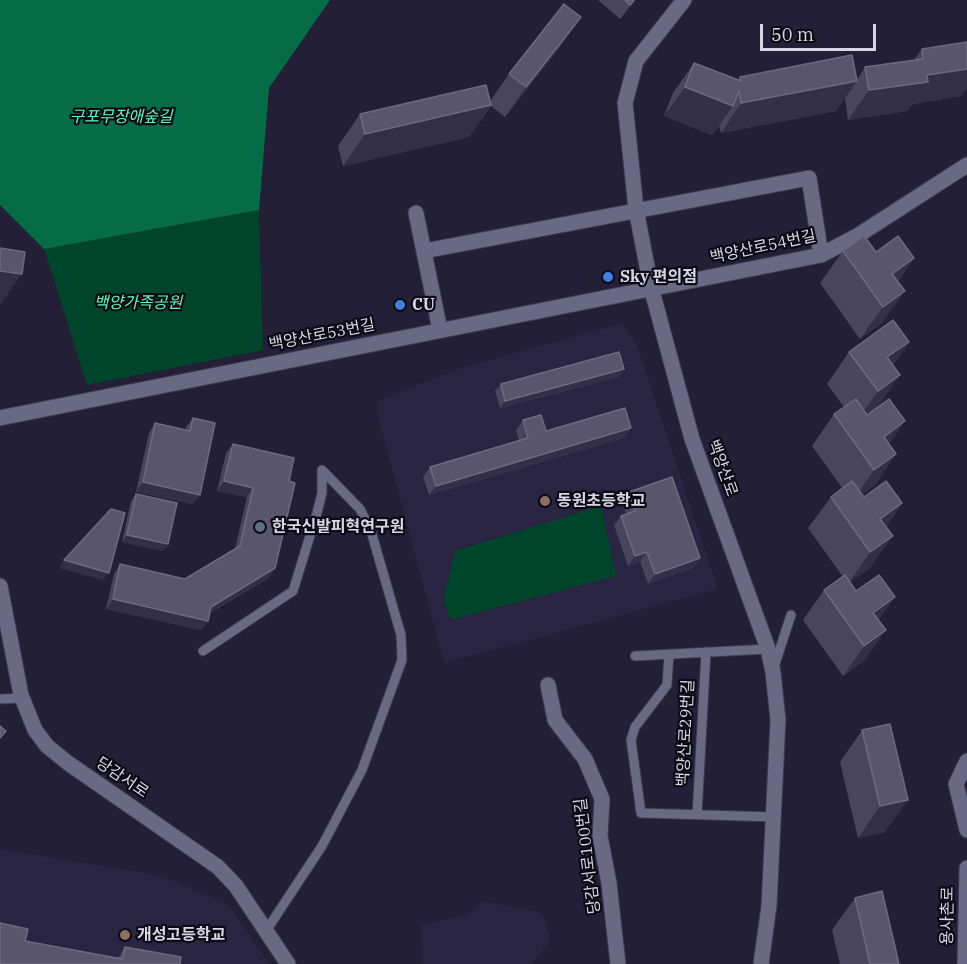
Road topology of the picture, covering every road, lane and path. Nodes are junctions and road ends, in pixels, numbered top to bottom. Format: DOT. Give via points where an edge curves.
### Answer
graph roads {
  1 [pos="684,0"];
  2 [pos="967,165"];
  3 [pos="636,209"];
  4 [pos="416,213"];
  5 [pos="424,251"];
  6 [pos="821,255"];
  7 [pos="651,287"];
  8 [pos="440,330"];
  9 [pos="0,418"];
  10 [pos="0,586"];
  11 [pos="791,615"];
  12 [pos="768,649"];
  13 [pos="203,651"];
  14 [pos="705,652"];
  15 [pos="669,654"];
  16 [pos="635,656"];
  17 [pos="773,672"];
  18 [pos="548,685"];
  19 [pos="22,698"];
  20 [pos="0,699"];
  21 [pos="967,761"];
  22 [pos="697,815"];
  23 [pos="774,818"];
  24 [pos="967,830"];
  25 [pos="967,868"];
  26 [pos="266,931"];
  27 [pos="288,964"];
  28 [pos="618,964"];
  29 [pos="761,964"];
  30 [pos="964,964"];
  1 -- 3 [label="street, 백양산로" via="636,61 625,103"];
  2 -- 6 [label="street, 백양산로54번길"];
  3 -- 5 [label="street"];
  3 -- 6 [label="street" via="808,178"];
  3 -- 7 [label="street, 백양산로"];
  4 -- 5 [label="street"];
  5 -- 8 [label="street"];
  6 -- 7 [label="street, 백양산로54번길"];
  7 -- 8 [label="street, 백양산로53번길"];
  7 -- 12 [label="street, 백양산로" via="692,440"];
  8 -- 9 [label="street, 백양산로53번길"];
  10 -- 19 [label="street, 당감서로"];
  11 -- 17 [label="lane"];
  12 -- 14 [label="lane"];
  12 -- 17 [label="street, 백양산로"];
  13 -- 26 [label="lane" via="293,591 322,493 322,470 360,509 371,531 401,635 402,660 362,770 322,846"];
  14 -- 15 [label="lane"];
  14 -- 22 [label="lane, 백양산로29번길"];
  15 -- 16 [label="lane"];
  15 -- 22 [label="lane, 백양산로29번길" via="667,686 634,727 631,740 641,813"];
  17 -- 23 [label="street, 백양산로" via="778,720"];
  18 -- 28 [label="street, 당감서로100번길" via="555,720 585,759 602,799 600,836"];
  19 -- 20 [label="lane"];
  19 -- 26 [label="street, 당감서로" via="35,730 47,746 218,867"];
  21 -- 24 [label="street" via="956,784"];
  22 -- 23 [label="lane, 백양산로29번길"];
  23 -- 29 [label="street, 백양산로"];
  25 -- 30 [label="street, 용사촌로"];
  26 -- 27 [label="street, 당감서로"];
}
